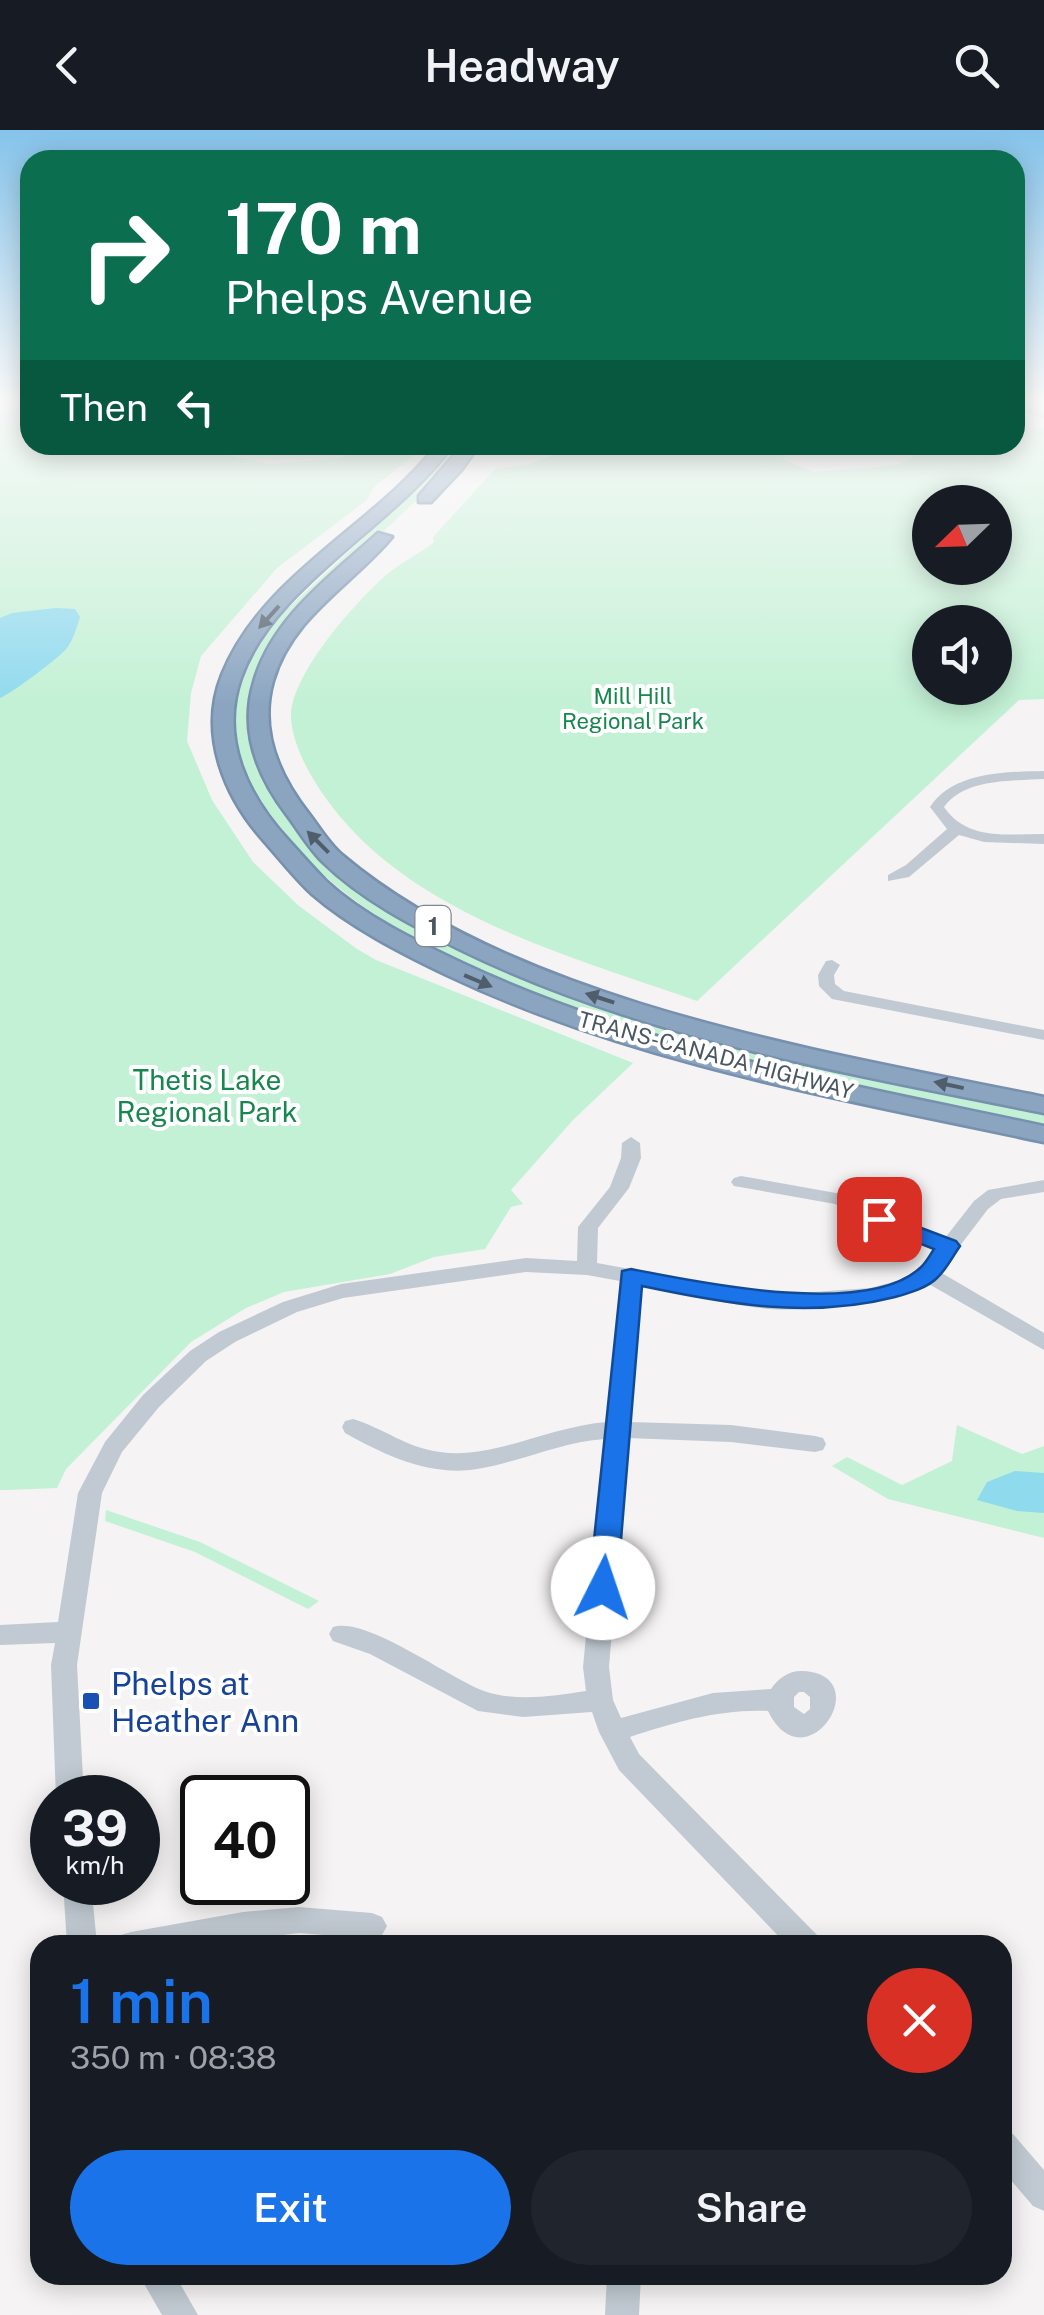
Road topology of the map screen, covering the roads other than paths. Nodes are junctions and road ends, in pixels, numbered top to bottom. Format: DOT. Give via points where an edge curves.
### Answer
graph roads {
  1 [pos="391,501"];
  2 [pos="422,501"];
  3 [pos="429,501"];
  4 [pos="414,513"];
  5 [pos="1044,774"];
  6 [pos="958,829"];
  7 [pos="1044,838"];
  8 [pos="894,878"];
  9 [pos="832,965"];
  10 [pos="1044,1035"];
  11 [pos="1044,1106"];
  12 [pos="1044,1134"];
  13 [pos="631,1144"];
  14 [pos="741,1182"];
  15 [pos="1044,1186"];
  16 [pos="948,1246"];
  17 [pos="588,1268"];
  18 [pos="928,1274"];
  19 [pos="631,1276"];
  20 [pos="1044,1343"];
  21 [pos="353,1427"];
  22 [pos="615,1431"];
  23 [pos="815,1444"];
  24 [pos="68,1632"];
  25 [pos="342,1634"];
  26 [pos="0,1636"];
  27 [pos="600,1700"];
  28 [pos="777,1700"];
  29 [pos="612,1732"];
  30 [pos="68,1775"];
  31 [pos="79,1905"];
  32 [pos="372,1926"];
  33 [pos="81,1935"];
  34 [pos="187,1935"];
  35 [pos="797,1935"];
  36 [pos="1012,2157"];
  37 [pos="1044,2195"];
  38 [pos="162,2285"];
  39 [pos="624,2285"];
  40 [pos="181,2315"];
  41 [pos="622,2315"];
  1 -- 12 [label="highway, TRANS-CANADA HIGHWAY / 1, one-way" via="256,632 232,674 222,716 228,762 248,808 317,884 383,931 466,976 568,1016 742,1066"];
  11 -- 2 [label="highway, TRANS-CANADA HIGHWAY / 1, one-way" via="659,1017 554,982 410,914 308,832 262,754 257,711 268,666 302,616"];
  3 -- 4 [label="highway"];
  5 -- 6 [label="street" via="980,782 947,794 937,807"];
  6 -- 7 [label="street" via="992,839"];
  6 -- 8 [label="street"];
  9 -- 10 [label="street" via="826,986 838,995"];
  13 -- 17 [label="street" via="619,1188 588,1227"];
  14 -- 16 [label="street" via="840,1199"];
  15 -- 16 [label="street" via="1007,1190 981,1205"];
  16 -- 18 [label="street"];
  17 -- 19 [label="street"];
  17 -- 24 [label="street" via="490,1268 342,1291 260,1320 198,1356 150,1401 90,1493"];
  18 -- 19 [label="street" via="870,1295 804,1302 740,1298"];
  18 -- 20 [label="street"];
  19 -- 22 [label="street"];
  21 -- 22 [label="street" via="394,1451 472,1462 556,1437"];
  22 -- 23 [label="street" via="746,1434"];
  22 -- 27 [label="street" via="596,1666"];
  24 -- 26 [label="street"];
  24 -- 30 [label="street"];
  25 -- 27 [label="street" via="478,1700 542,1708"];
  27 -- 29 [label="street"];
  28 -- 29 [label="street" via="708,1702"];
  29 -- 35 [label="street" via="629,1762"];
  31 -- 33 [label="street"];
  32 -- 34 [label="street" via="299,1920"];
  36 -- 37 [label="street"];
  38 -- 40 [label="street"];
  39 -- 41 [label="street"];
}
